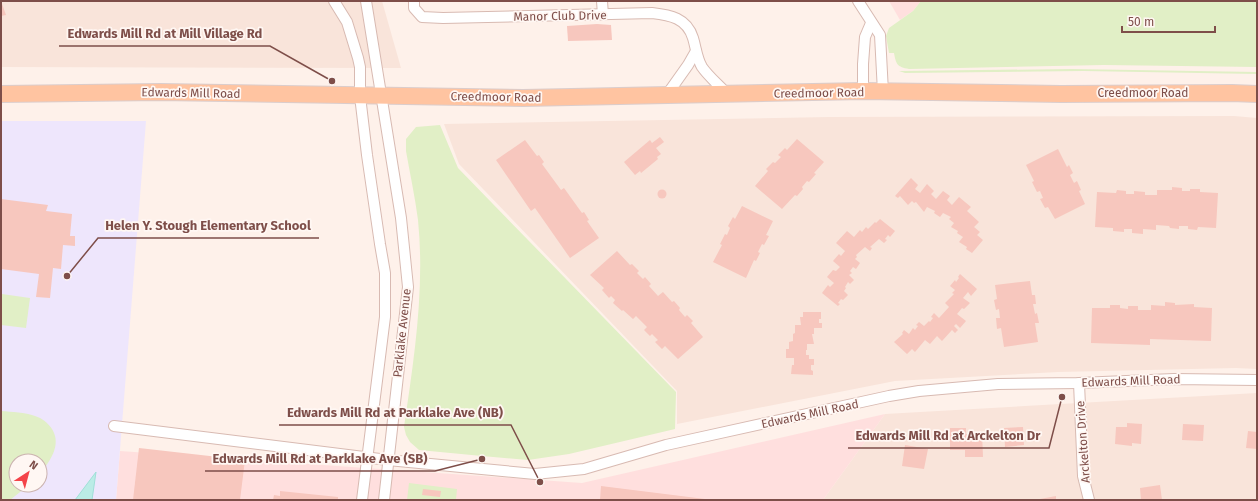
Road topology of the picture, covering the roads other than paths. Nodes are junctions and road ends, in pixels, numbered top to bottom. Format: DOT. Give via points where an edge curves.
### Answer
graph roads {
  1 [pos="334,1"];
  2 [pos="366,1"];
  3 [pos="414,1"];
  4 [pos="602,1"];
  5 [pos="858,1"];
  6 [pos="603,15"];
  7 [pos="871,23"];
  8 [pos="696,51"];
  9 [pos="863,92"];
  10 [pos="883,92"];
  11 [pos="1,94"];
  12 [pos="727,94"];
  13 [pos="1257,94"];
  14 [pos="360,96"];
  15 [pos="382,96"];
  16 [pos="666,96"];
  17 [pos="1257,380"];
  18 [pos="1079,383"];
  19 [pos="114,426"];
  20 [pos="368,458"];
  21 [pos="388,460"];
  22 [pos="362,500"];
  23 [pos="384,500"];
  24 [pos="1089,500"];
  1 -- 14 [label="street, Parklake Avenue" via="347,22 358,58"];
  2 -- 15 [label="street, Parklake Avenue"];
  3 -- 6 [label="street, Manor Club Drive" via="414,8 422,17"];
  4 -- 6 [label="street"];
  5 -- 7 [label="street"];
  6 -- 8 [label="street, Manor Club Drive" via="652,13 683,21"];
  7 -- 9 [label="street" via="865,36"];
  7 -- 10 [label="street" via="880,34"];
  8 -- 12 [label="street, Manor Club Drive" via="702,68"];
  8 -- 16 [label="street"];
  9 -- 10 [label="main road, Creedmoor Road"];
  9 -- 12 [label="main road, Creedmoor Road"];
  10 -- 13 [label="main road, Creedmoor Road"];
  11 -- 14 [label="main road, Edwards Mill Road" via="160,92"];
  12 -- 16 [label="main road, Creedmoor Road"];
  14 -- 15 [label="main road, Edwards Mill Road"];
  14 -- 20 [label="street, Parklake Avenue" via="385,273 385,317"];
  15 -- 16 [label="main road, Creedmoor Road"];
  15 -- 21 [label="street, Parklake Avenue" via="401,218 408,287"];
  17 -- 18 [label="street, Edwards Mill Road" via="1174,379"];
  18 -- 21 [label="street, Edwards Mill Road" via="998,384 889,396 666,445 584,469 542,474"];
  18 -- 24 [label="street, Arckelton Drive" via="1083,476"];
  19 -- 20 [label="street, Edwards Mill Road"];
  20 -- 21 [label="street, Edwards Mill Road"];
  20 -- 22 [label="street, Parklake Avenue"];
  21 -- 23 [label="street, Parklake Avenue"];
}
